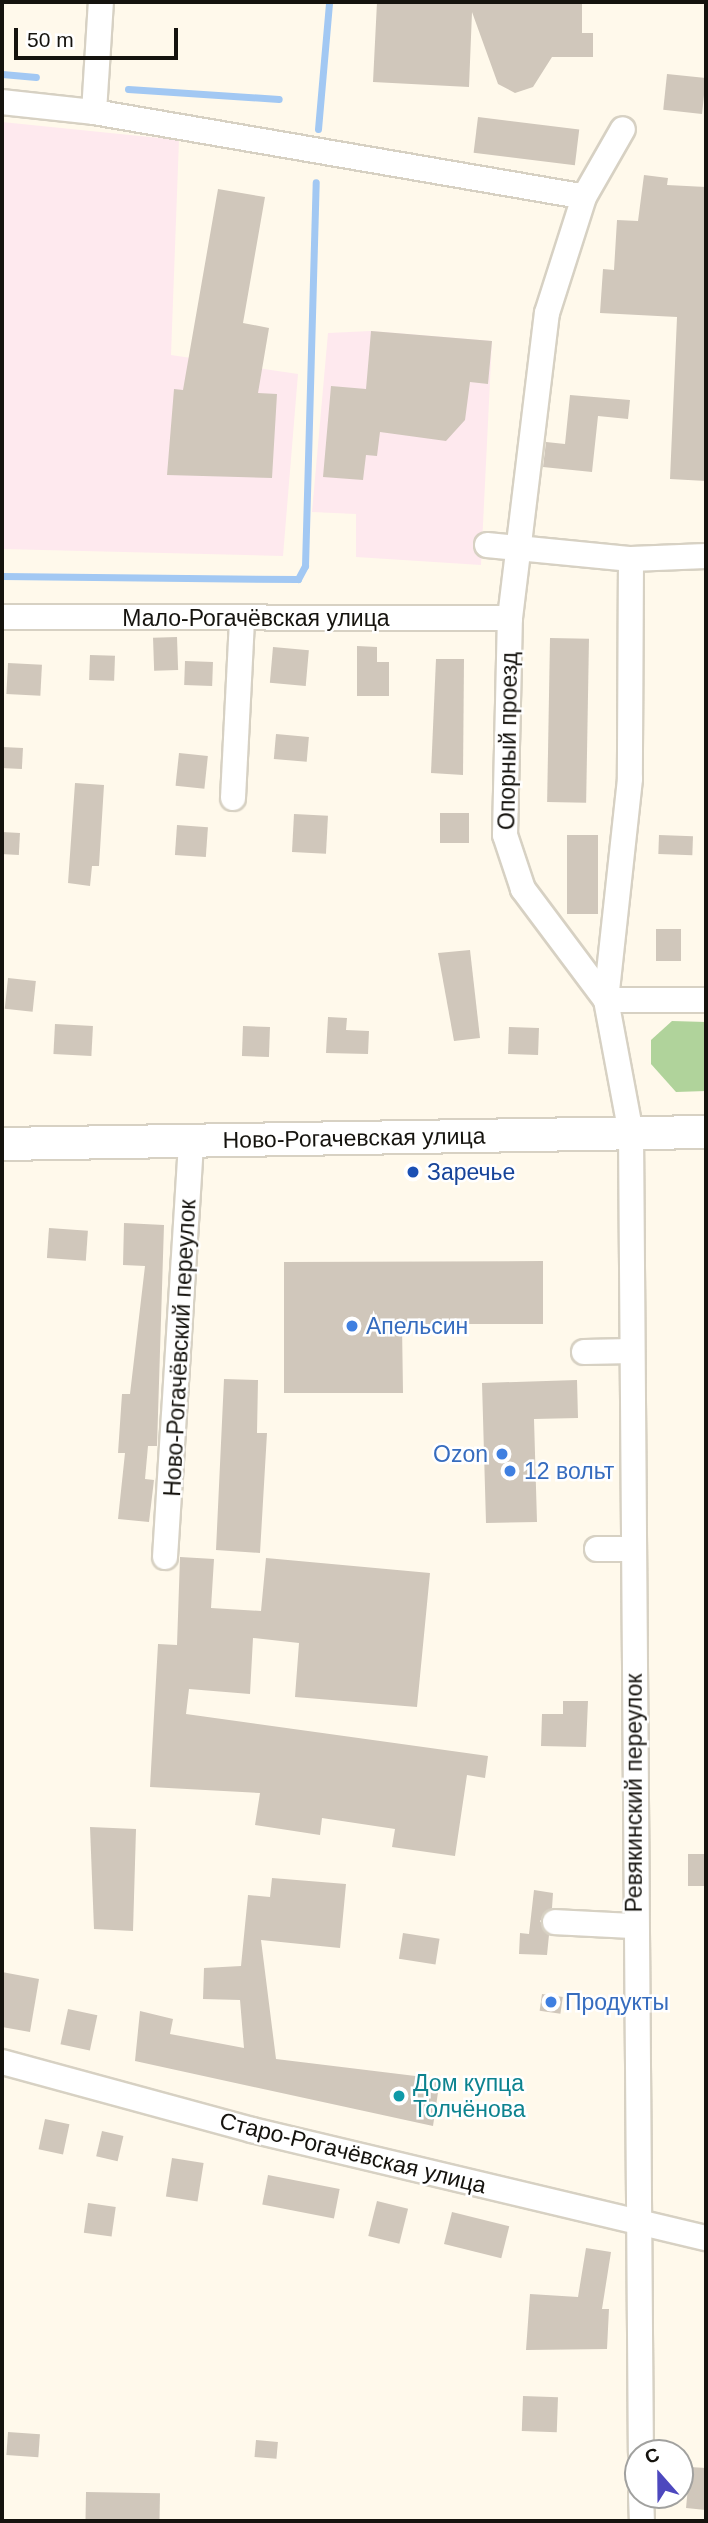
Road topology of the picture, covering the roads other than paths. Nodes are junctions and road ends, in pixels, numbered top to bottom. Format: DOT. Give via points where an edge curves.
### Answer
graph roads {
  1 [pos="100,2"];
  2 [pos="2,102"];
  3 [pos="94,112"];
  4 [pos="623,129"];
  5 [pos="584,197"];
  6 [pos="487,545"];
  7 [pos="518,547"];
  8 [pos="706,556"];
  9 [pos="631,559"];
  10 [pos="2,617"];
  11 [pos="510,618"];
  12 [pos="242,619"];
  13 [pos="233,798"];
  14 [pos="606,1000"];
  15 [pos="706,1000"];
  16 [pos="706,1132"];
  17 [pos="631,1133"];
  18 [pos="191,1140"];
  19 [pos="2,1144"];
  20 [pos="632,1351"];
  21 [pos="584,1352"];
  22 [pos="597,1549"];
  23 [pos="633,1549"];
  24 [pos="165,1557"];
  25 [pos="555,1922"];
  26 [pos="635,1926"];
  27 [pos="2,2062"];
  28 [pos="636,2221"];
  29 [pos="706,2238"];
  30 [pos="640,2439"];
  1 -- 3 [label="street"];
  2 -- 3 [label="street"];
  3 -- 5 [label="street"];
  4 -- 5 [label="street, Опорный проезд"];
  5 -- 7 [label="street, Опорный проезд" via="547,313"];
  6 -- 7 [label="street"];
  7 -- 9 [label="street"];
  7 -- 11 [label="street, Опорный проезд"];
  8 -- 9 [label="street"];
  9 -- 14 [label="street" via="630,779"];
  10 -- 12 [label="street, Мало-Рогачёвская улица"];
  11 -- 12 [label="street, Мало-Рогачёвская улица"];
  11 -- 14 [label="street, Опорный проезд" via="505,835 510,859 523,889"];
  12 -- 13 [label="street"];
  14 -- 15 [label="street"];
  14 -- 17 [label="street, Ревякинский переулок"];
  16 -- 17 [label="main road, Ново-Рогачевская улица"];
  17 -- 18 [label="main road, Ново-Рогачевская улица"];
  17 -- 20 [label="street, Ревякинский переулок"];
  18 -- 19 [label="main road, Ново-Рогачевская улица"];
  18 -- 24 [label="street, Ново-Рогачёвский переулок"];
  20 -- 21 [label="street"];
  20 -- 23 [label="street, Ревякинский переулок"];
  22 -- 23 [label="street"];
  23 -- 26 [label="street, Ревякинский переулок"];
  25 -- 26 [label="street"];
  26 -- 28 [label="street, Ревякинский переулок"];
  27 -- 28 [label="street, Старо-Рогачёвская улица" via="252,2130"];
  28 -- 29 [label="street, Старо-Рогачёвская улица"];
  28 -- 30 [label="street, Ревякинский переулок"];
}
